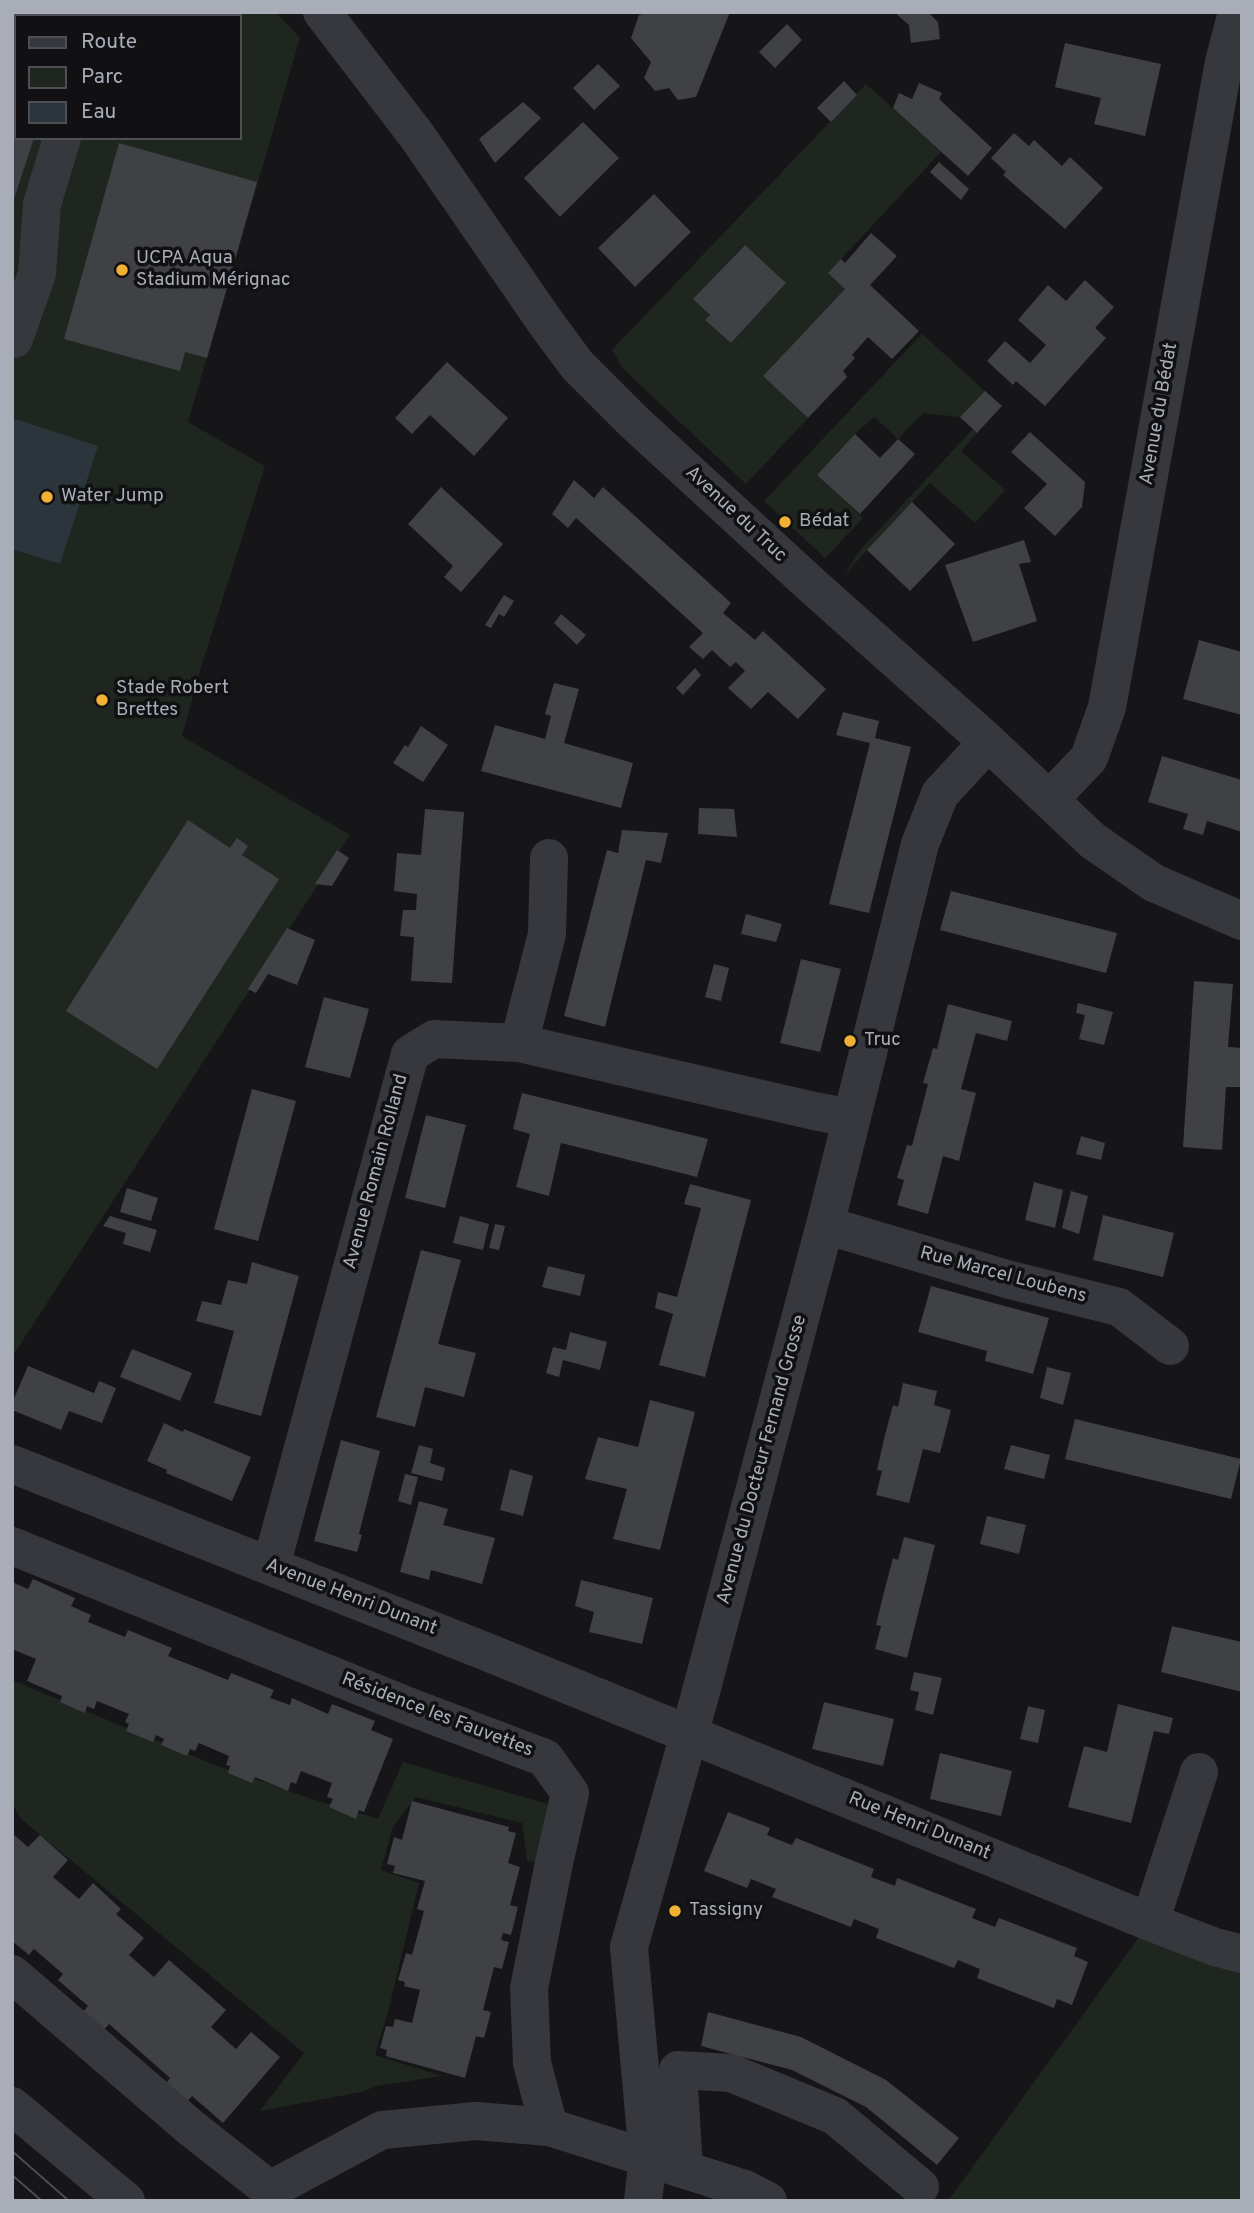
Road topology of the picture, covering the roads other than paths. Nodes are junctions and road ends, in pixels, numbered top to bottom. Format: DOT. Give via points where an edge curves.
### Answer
graph roads {
  1 [pos="322,12"];
  2 [pos="1237,12"];
  3 [pos="61,140"];
  4 [pos="14,339"];
  5 [pos="988,742"];
  6 [pos="1050,799"];
  7 [pos="549,858"];
  8 [pos="1242,921"];
  9 [pos="519,1043"];
  10 [pos="851,1118"];
  11 [pos="825,1225"];
  12 [pos="1170,1346"];
  13 [pos="12,1464"];
  14 [pos="12,1546"];
  15 [pos="271,1566"];
  16 [pos="688,1734"];
  17 [pos="1199,1772"];
  18 [pos="1150,1922"];
  19 [pos="1242,1954"];
  20 [pos="12,1974"];
  21 [pos="12,2105"];
  22 [pos="549,2127"];
  23 [pos="648,2157"];
  24 [pos="684,2169"];
  25 [pos="920,2187"];
  26 [pos="126,2201"];
  27 [pos="643,2201"];
  28 [pos="768,2201"];
  1 -- 5 [label="street, Avenue du Truc" via="417,136 576,365 769,547"];
  2 -- 6 [label="street, Avenue du Bédat" via="1209,141 1107,707 1089,758"];
  3 -- 4 [label="street" via="41,204 37,274"];
  5 -- 6 [label="street, Avenue du Truc"];
  5 -- 10 [label="street, Avenue du Docteur Fernand Grosse" via="940,794 920,844"];
  6 -- 8 [label="street, Avenue du Truc" via="1093,841 1154,883"];
  7 -- 9 [label="street" via="547,934"];
  9 -- 10 [label="street, Avenue Romain Rolland"];
  9 -- 15 [label="street, Avenue Romain Rolland" via="434,1039 410,1054"];
  10 -- 11 [label="street, Avenue du Docteur Fernand Grosse"];
  11 -- 12 [label="street, Rue Marcel Loubens" via="1119,1307"];
  11 -- 16 [label="street, Avenue du Docteur Fernand Grosse"];
  13 -- 15 [label="street, Avenue Henri Dunant"];
  14 -- 22 [label="street, Résidence les Fauvettes" via="545,1758 570,1793 529,1988 532,2063"];
  15 -- 16 [label="street, Avenue Henri Dunant"];
  16 -- 18 [label="street, Rue Henri Dunant"];
  16 -- 23 [label="street, Avenue du Docteur Fernand Grosse" via="629,1947"];
  17 -- 18 [label="street"];
  18 -- 19 [label="street, Rue Henri Dunant"];
  20 -- 22 [label="street" via="270,2190 382,2130 476,2122"];
  21 -- 26 [label="street"];
  22 -- 23 [label="street"];
  23 -- 24 [label="street"];
  23 -- 27 [label="street, Avenue du Docteur Fernand Grosse"];
  24 -- 25 [label="street" via="678,2070 731,2073 835,2116"];
  24 -- 28 [label="street"];
}
